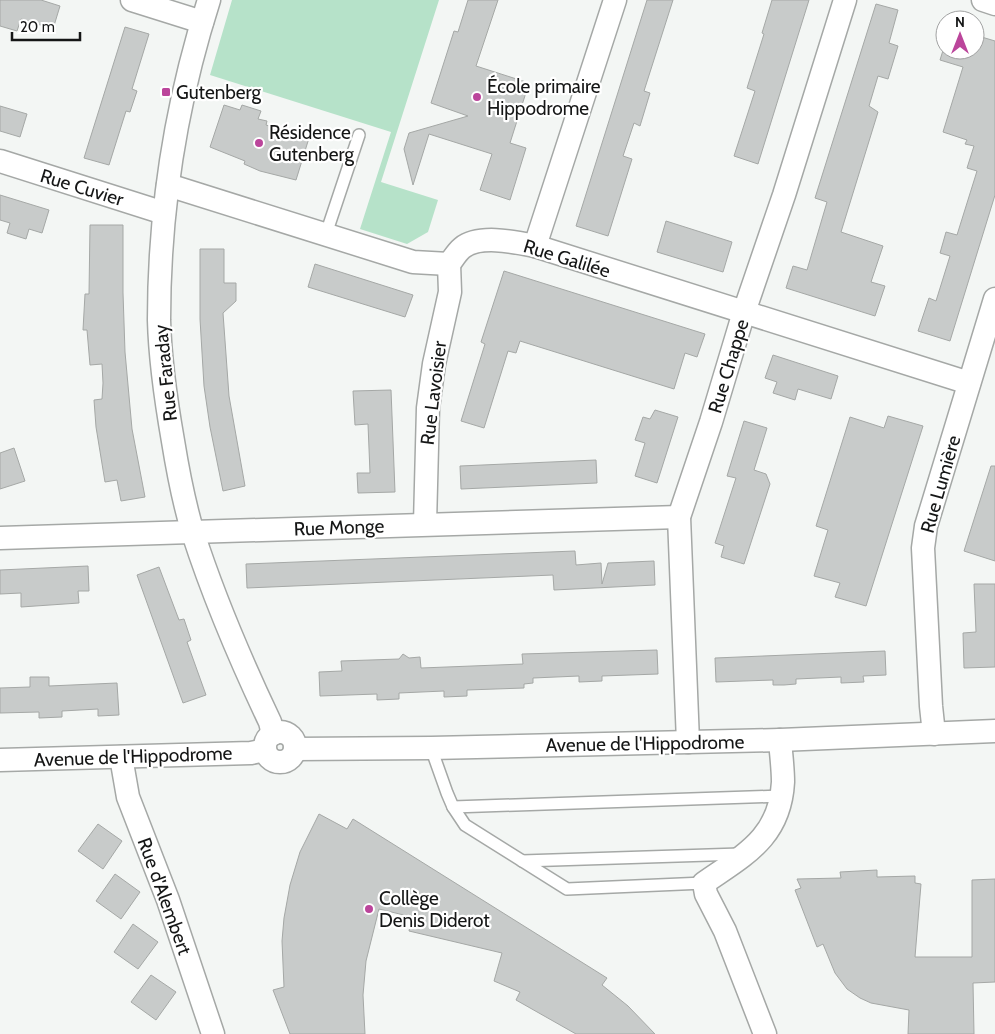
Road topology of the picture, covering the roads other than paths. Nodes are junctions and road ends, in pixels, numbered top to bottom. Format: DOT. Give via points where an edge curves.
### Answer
graph roads {
  1 [pos="132,0"];
  2 [pos="208,0"];
  3 [pos="615,0"];
  4 [pos="845,0"];
  5 [pos="983,0"];
  6 [pos="995,4"];
  7 [pos="202,22"];
  8 [pos="359,135"];
  9 [pos="0,162"];
  10 [pos="168,185"];
  11 [pos="164,213"];
  12 [pos="326,234"];
  13 [pos="535,246"];
  14 [pos="449,264"];
  15 [pos="995,299"];
  16 [pos="744,312"];
  17 [pos="970,383"];
  18 [pos="679,517"];
  19 [pos="425,524"];
  20 [pos="193,532"];
  21 [pos="0,538"];
  22 [pos="995,731"];
  23 [pos="934,734"];
  24 [pos="780,740"];
  25 [pos="269,742"];
  26 [pos="688,742"];
  27 [pos="431,748"];
  28 [pos="121,757"];
  29 [pos="0,760"];
  30 [pos="781,796"];
  31 [pos="453,807"];
  32 [pos="744,854"];
  33 [pos="522,861"];
  34 [pos="704,884"];
  35 [pos="213,1034"];
  36 [pos="765,1034"];
  1 -- 7 [label="street"];
  2 -- 7 [label="street, Rue Faraday"];
  3 -- 13 [label="street"];
  4 -- 16 [label="street, Rue Chappe"];
  5 -- 6 [label="street"];
  7 -- 10 [label="street, Rue Faraday" via="183,94"];
  8 -- 12 [label="lane"];
  9 -- 11 [label="street, Rue Cuvier"];
  10 -- 11 [label="street, Rue Faraday"];
  10 -- 12 [label="street"];
  11 -- 20 [label="street, Rue Faraday" via="159,322 166,401"];
  12 -- 14 [label="street" via="412,262"];
  13 -- 14 [label="street, Rue Galilée" via="506,240 485,241 462,248"];
  13 -- 16 [label="street, Rue Galilée"];
  14 -- 19 [label="street, Rue Lavoisier" via="450,292 428,408"];
  15 -- 17 [label="street, Rue Lumière"];
  16 -- 17 [label="street, Rue Galilée"];
  16 -- 18 [label="street, Rue Chappe" via="712,422"];
  17 -- 23 [label="street, Rue Lumière" via="924,541"];
  18 -- 19 [label="street, Rue Monge"];
  18 -- 26 [label="street, Rue Chappe"];
  19 -- 20 [label="street, Rue Monge"];
  20 -- 21 [label="street, Rue Monge"];
  20 -- 25 [label="street, Rue Faraday" via="216,601 270,722"];
  22 -- 23 [label="street, Avenue de l'Hippodrome"];
  23 -- 24 [label="street, Avenue de l'Hippodrome"];
  24 -- 26 [label="street, Avenue de l'Hippodrome"];
  24 -- 30 [label="street"];
  25 -- 27 [label="street, Avenue de l'Hippodrome" via="277,732 289,734 295,749"];
  25 -- 28 [label="street, Avenue de l'Hippodrome" via="251,753"];
  26 -- 27 [label="street, Avenue de l'Hippodrome"];
  27 -- 31 [label="lane"];
  28 -- 29 [label="street, Avenue de l'Hippodrome"];
  28 -- 35 [label="street, Rue d'Alembert" via="128,798 168,900"];
  30 -- 31 [label="lane"];
  30 -- 32 [label="street" via="772,826 763,839"];
  31 -- 33 [label="lane" via="466,825"];
  32 -- 33 [label="lane"];
  32 -- 34 [label="street"];
  33 -- 34 [label="lane" via="567,889"];
  34 -- 36 [label="street"];
}
